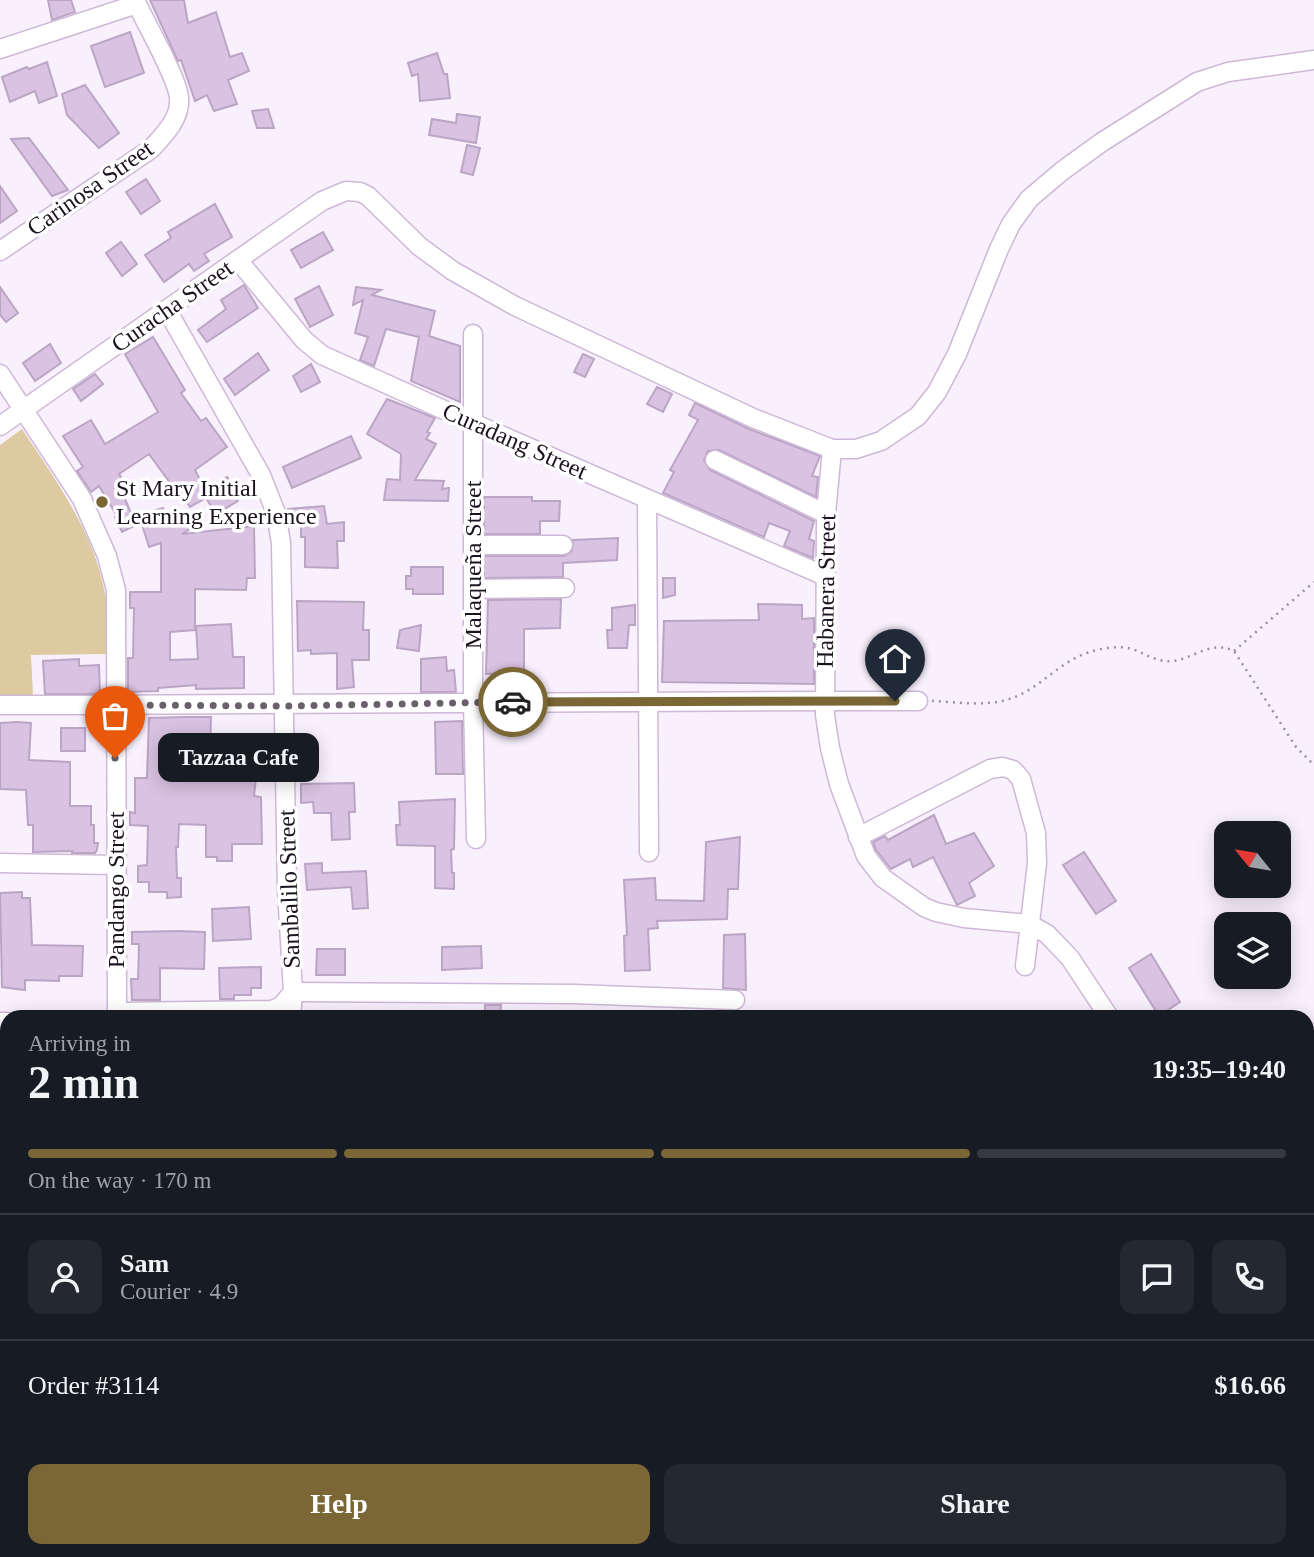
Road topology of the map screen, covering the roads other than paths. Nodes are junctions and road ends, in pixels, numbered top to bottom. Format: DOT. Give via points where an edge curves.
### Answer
graph roads {
  1 [pos="0,49"];
  2 [pos="1314,60"];
  3 [pos="0,251"];
  4 [pos="238,260"];
  5 [pos="167,310"];
  6 [pos="473,334"];
  7 [pos="0,374"];
  8 [pos="23,411"];
  9 [pos="473,423"];
  10 [pos="0,426"];
  11 [pos="832,449"];
  12 [pos="715,460"];
  13 [pos="647,499"];
  14 [pos="826,514"];
  15 [pos="473,545"];
  16 [pos="563,545"];
  17 [pos="825,576"];
  18 [pos="565,588"];
  19 [pos="473,589"];
  20 [pos="648,701"];
  21 [pos="825,701"];
  22 [pos="918,701"];
  23 [pos="473,702"];
  24 [pos="0,705"];
  25 [pos="115,705"];
  26 [pos="285,706"];
  27 [pos="858,837"];
  28 [pos="476,839"];
  29 [pos="649,852"];
  30 [pos="0,863"];
  31 [pos="116,865"];
  32 [pos="1029,924"];
  33 [pos="1025,966"];
  34 [pos="293,992"];
  35 [pos="735,1000"];
  36 [pos="117,1010"];
  37 [pos="272,1010"];
  38 [pos="292,1010"];
  39 [pos="1104,1010"];
  1 -- 3 [label="street, Carinosa Street" via="137,4 179,98 176,116 151,149"];
  2 -- 11 [label="street" via="1228,72 1197,82 1062,171 1029,199 1011,224 957,354 918,416 881,441 856,449"];
  4 -- 5 [label="street, Curacha Street"];
  4 -- 9 [label="street, Curadang Street" via="304,340 322,355"];
  4 -- 11 [label="street, Curacha Street" via="323,201 353,190 368,196 419,246 453,271 515,306 753,418"];
  5 -- 8 [label="street, Curacha Street"];
  5 -- 26 [label="street, Sambalilo Street" via="248,450 276,513 281,543"];
  6 -- 9 [label="street, Malaqueña Street"];
  7 -- 8 [label="street, Pandango Street"];
  8 -- 10 [label="street, Curacha Street"];
  8 -- 25 [label="street, Pandango Street" via="82,499 107,556 116,590"];
  9 -- 13 [label="street, Curadang Street"];
  9 -- 15 [label="street, Malaqueña Street"];
  11 -- 14 [label="street, Habanera Street"];
  12 -- 14 [label="street"];
  13 -- 17 [label="street, Curadang Street"];
  13 -- 20 [label="street"];
  14 -- 17 [label="street, Habanera Street"];
  15 -- 16 [label="street"];
  15 -- 19 [label="street, Malaqueña Street"];
  17 -- 21 [label="street, Habanera Street"];
  18 -- 19 [label="street"];
  19 -- 23 [label="street, Malaqueña Street"];
  20 -- 21 [label="street"];
  20 -- 23 [label="street"];
  20 -- 29 [label="street"];
  21 -- 22 [label="street"];
  21 -- 27 [label="street, Habanera Street" via="830,748"];
  23 -- 26 [label="street"];
  23 -- 28 [label="street, Malaqueña Street"];
  24 -- 25 [label="street"];
  25 -- 26 [label="street"];
  25 -- 31 [label="street, Pandango Street"];
  26 -- 34 [label="street, Sambalilo Street"];
  27 -- 32 [label="street, Habanera Street" via="874,869 924,907 951,916"];
  27 -- 32 [label="street" via="990,769 1013,770 1021,779 1035,833 1037,863"];
  30 -- 31 [label="street"];
  31 -- 36 [label="street, Pandango Street"];
  32 -- 33 [label="street"];
  32 -- 39 [label="street" via="1047,934 1070,958"];
  34 -- 35 [label="street"];
  34 -- 37 [label="street"];
  34 -- 38 [label="street, Sambalilo Street"];
}
